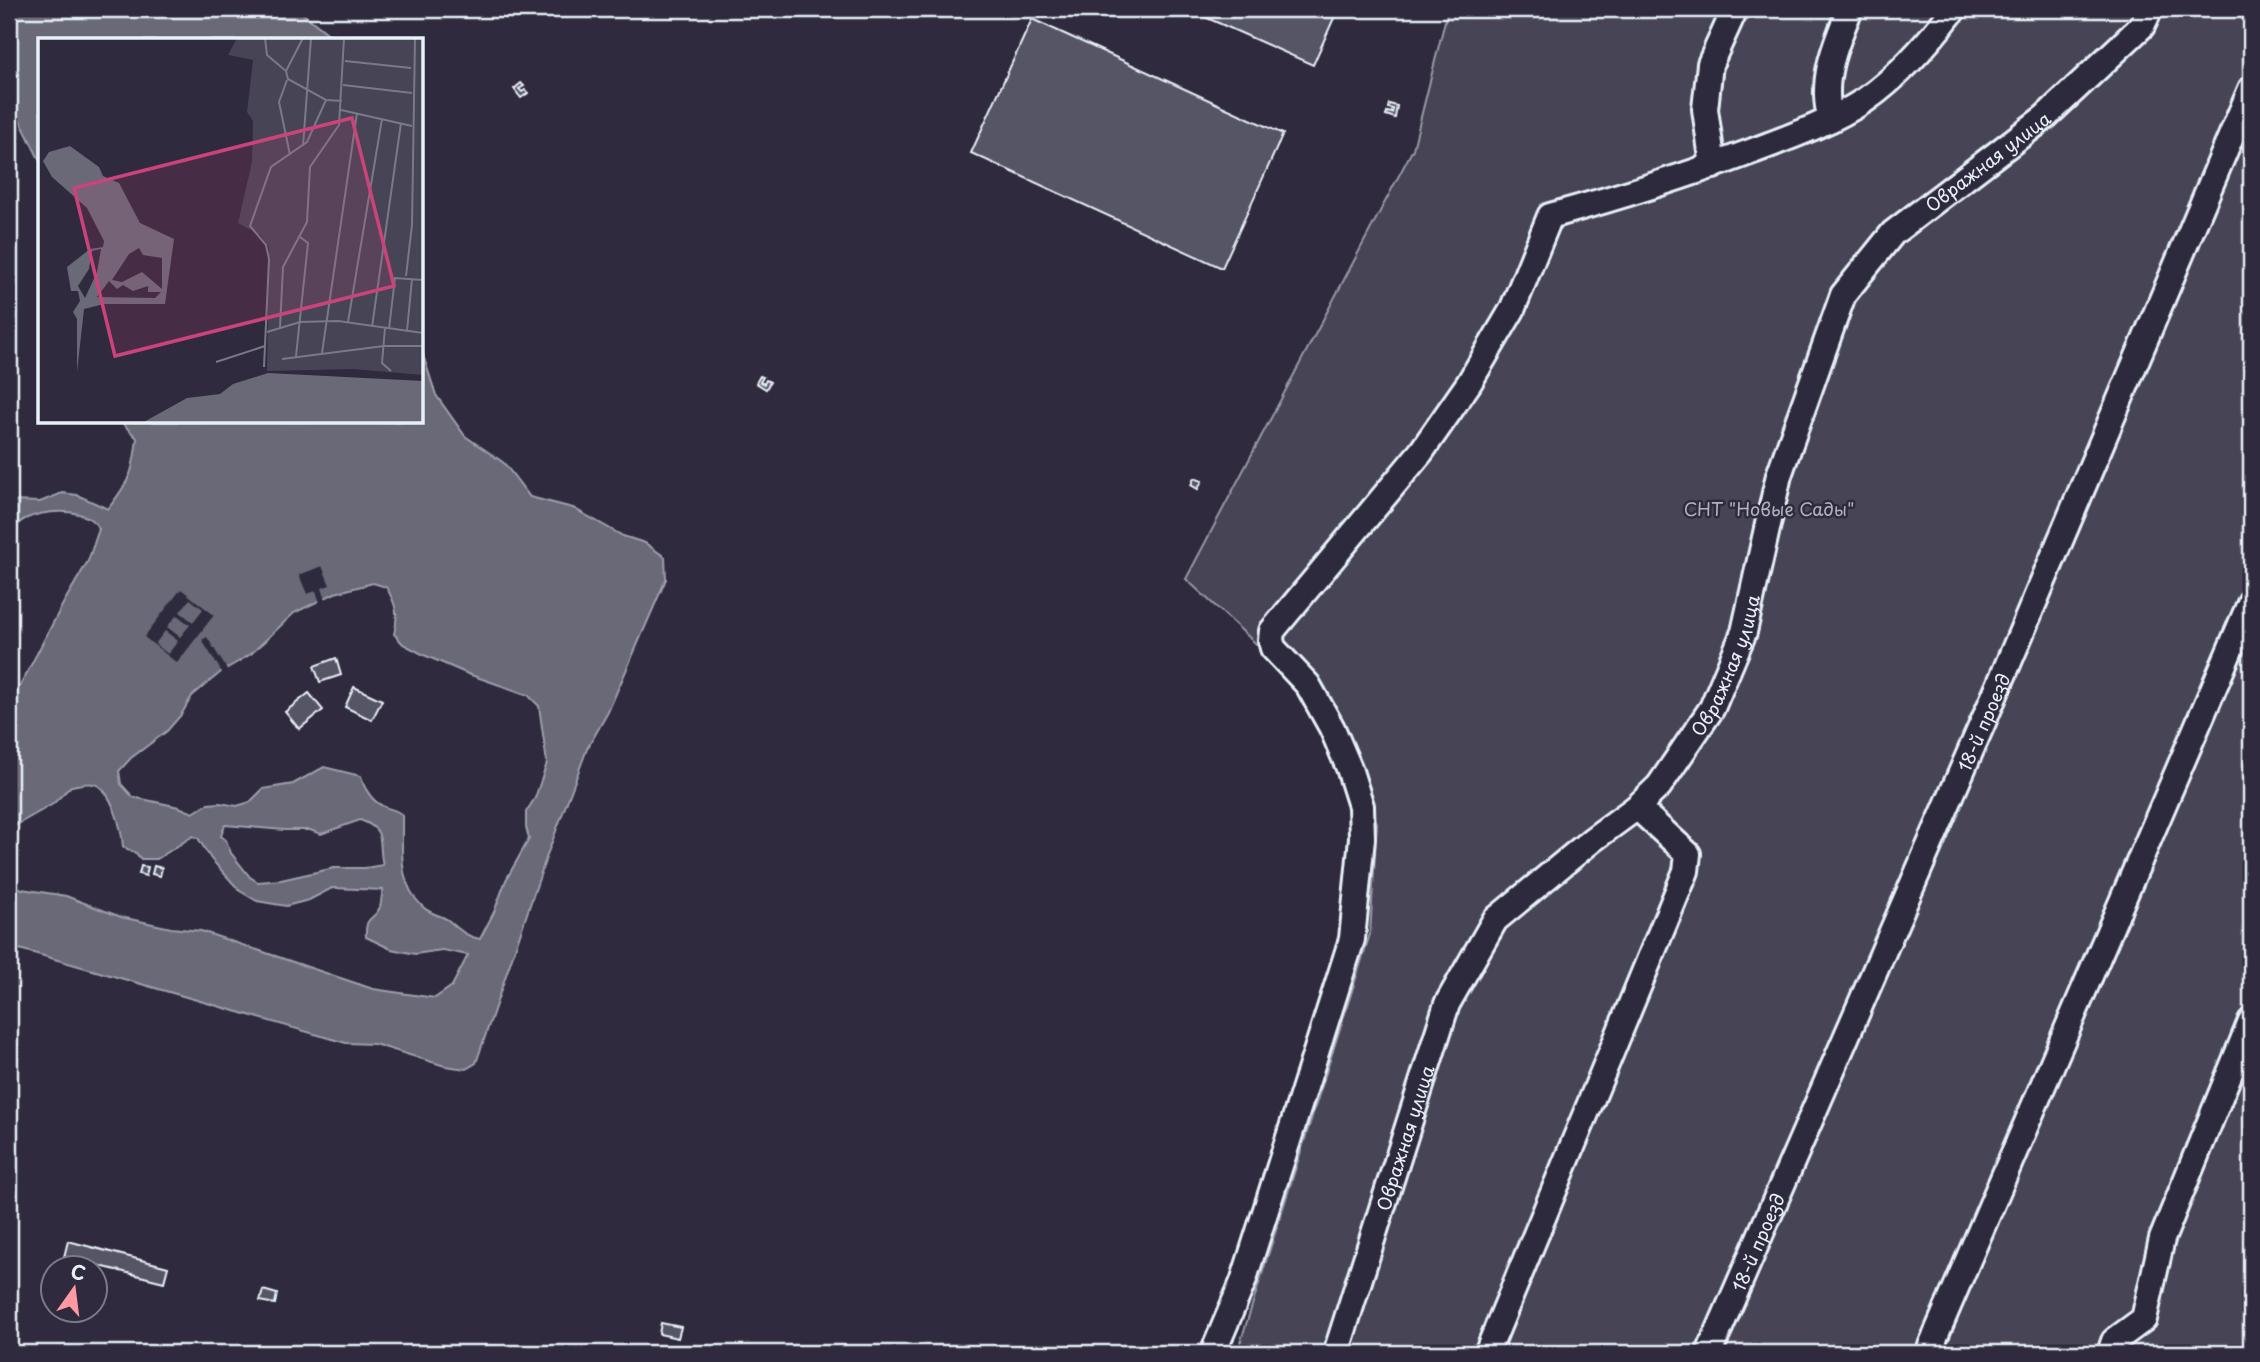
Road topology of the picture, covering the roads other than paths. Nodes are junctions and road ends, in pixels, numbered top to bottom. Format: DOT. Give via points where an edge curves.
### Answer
graph roads {
  1 [pos="1735,9"];
  2 [pos="1850,9"];
  3 [pos="1954,9"];
  4 [pos="2150,9"];
  5 [pos="2251,89"];
  6 [pos="1831,119"];
  7 [pos="1713,166"];
  8 [pos="2251,601"];
  9 [pos="1637,807"];
  10 [pos="2251,1021"];
  11 [pos="1213,1353"];
  12 [pos="1336,1353"];
  13 [pos="1487,1353"];
  14 [pos="1709,1353"];
  15 [pos="1928,1353"];
  16 [pos="2110,1353"];
  1 -- 7 [label="street" via="1710,64 1705,109"];
  2 -- 6 [label="street" via="1827,81"];
  3 -- 6 [label="street" via="1903,69 1866,99"];
  4 -- 9 [label="street, Овражная улица" via="2142,26 2045,117 1893,233 1843,295 1779,475 1744,632 1712,708 1659,786"];
  5 -- 14 [label="street, 18-й проезд"];
  6 -- 7 [label="street"];
  7 -- 11 [label="street" via="1550,216 1513,310 1469,383 1421,452 1272,631 1273,648 1308,685 1349,768 1361,806 1358,889 1345,963 1243,1282"];
  8 -- 15 [label="street"];
  9 -- 12 [label="street, Овражная улица" via="1495,920 1447,1004"];
  9 -- 13 [label="street" via="1688,854 1686,871"];
  10 -- 16 [label="street" via="2162,1239 2144,1319 2114,1341"];
}
